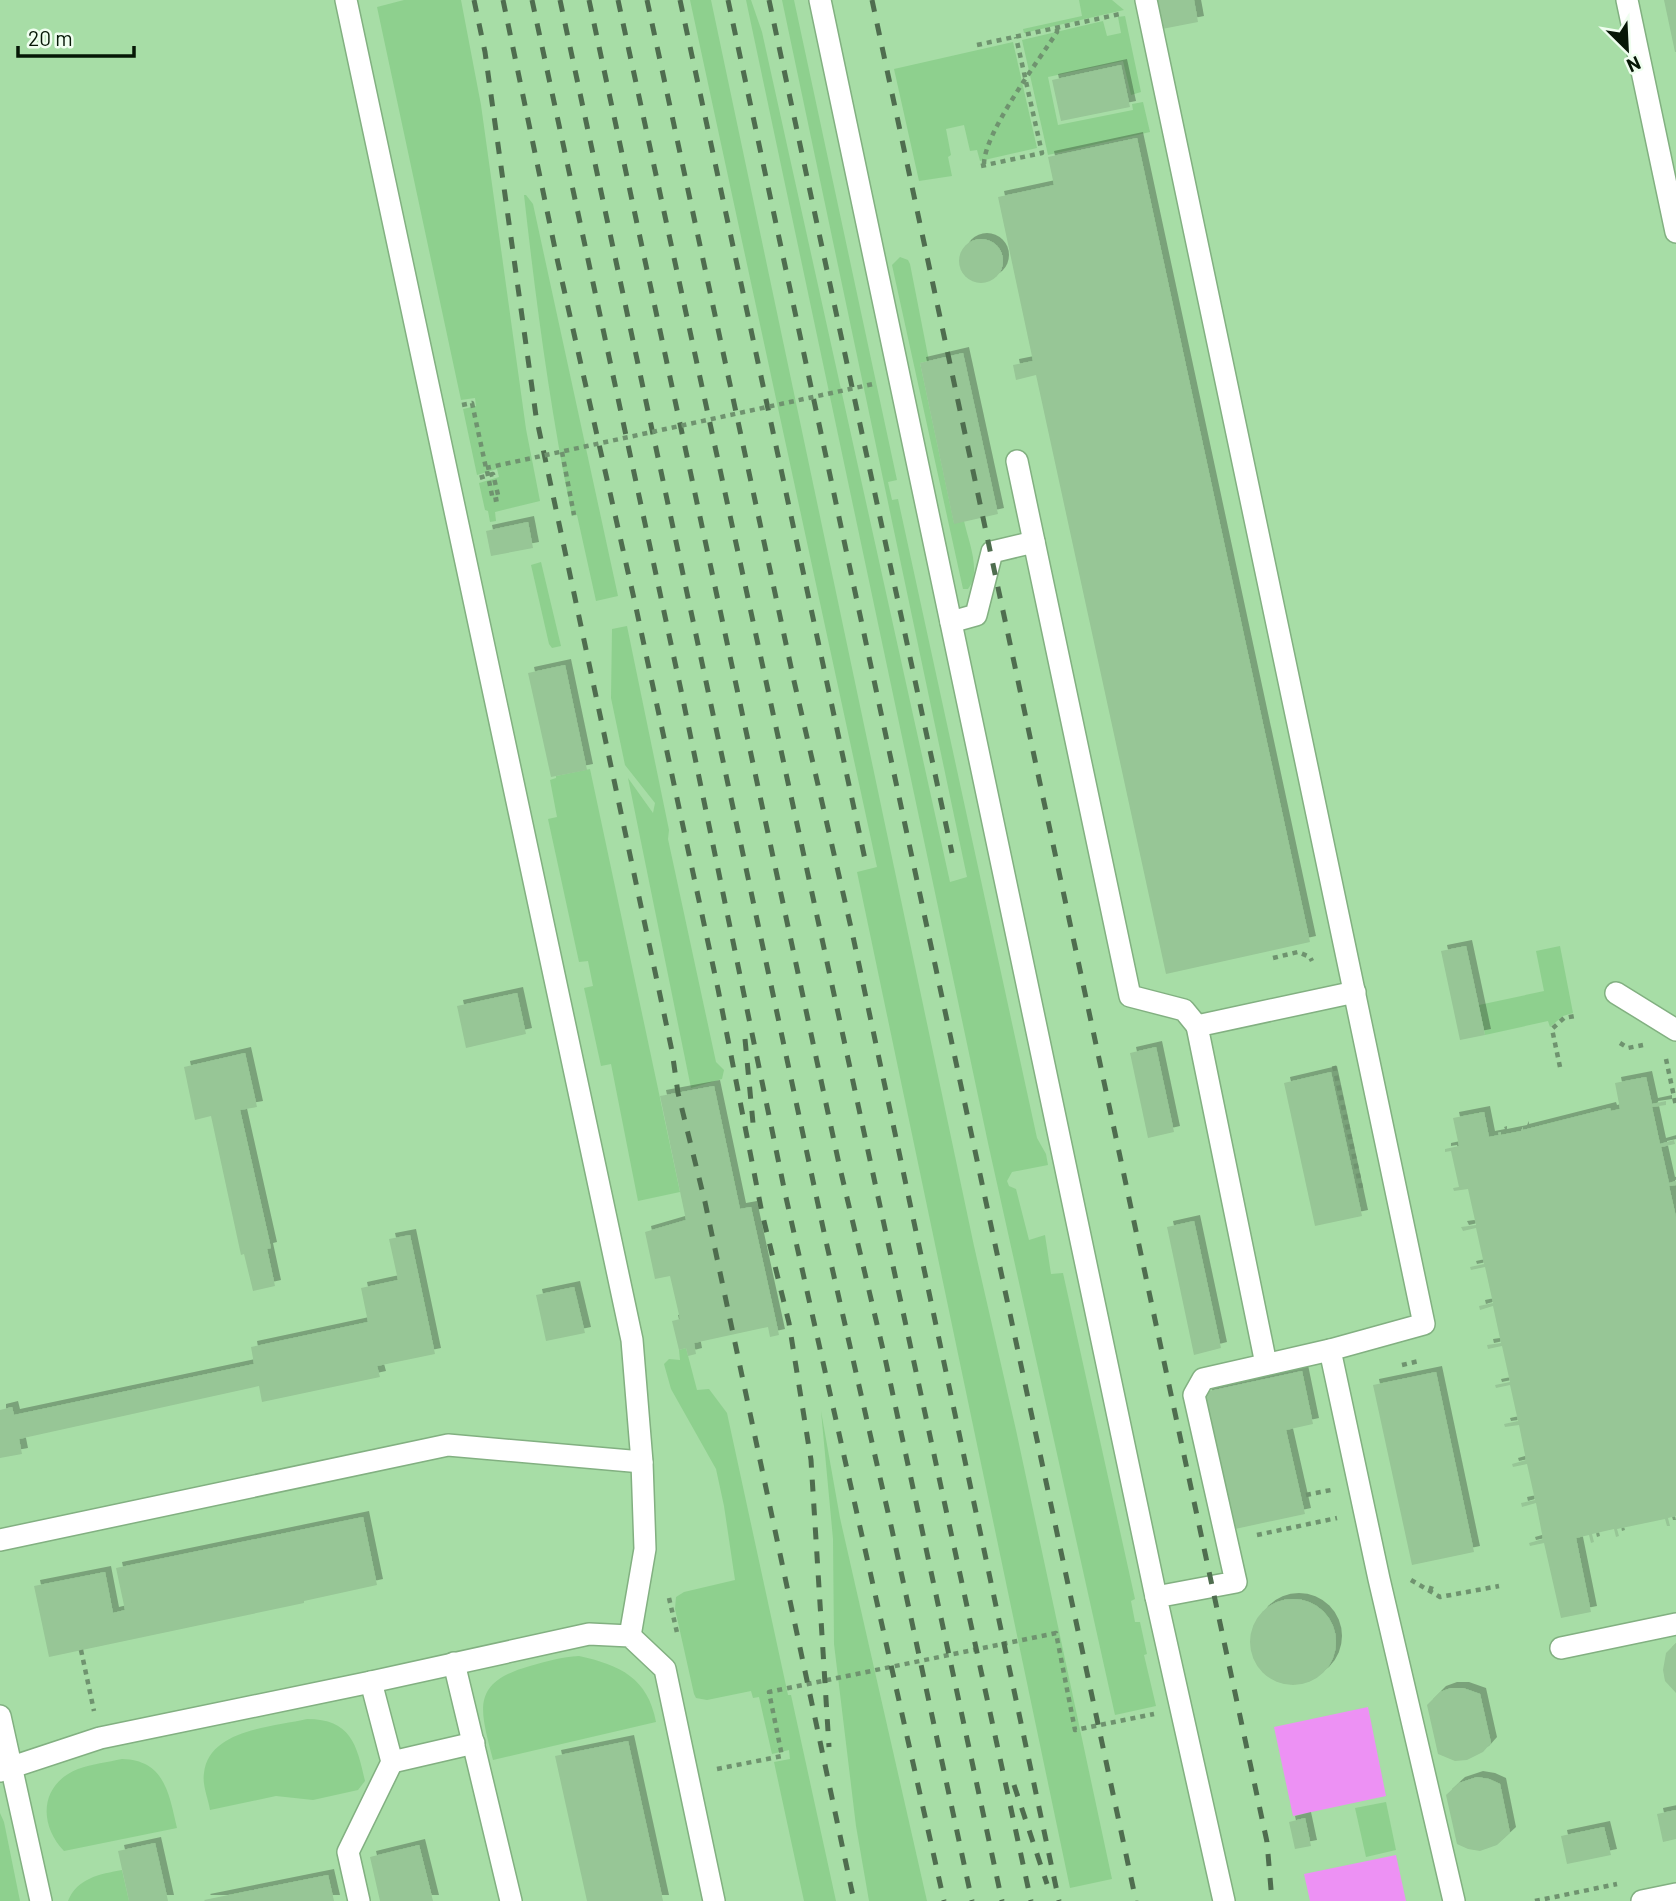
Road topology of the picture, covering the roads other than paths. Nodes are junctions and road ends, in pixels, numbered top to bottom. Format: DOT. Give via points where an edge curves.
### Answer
graph roads {
  1 [pos="346,0"];
  2 [pos="820,0"];
  3 [pos="1146,0"];
  4 [pos="1627,0"];
  5 [pos="1676,232"];
  6 [pos="1017,461"];
  7 [pos="1034,542"];
  8 [pos="951,622"];
  9 [pos="1355,992"];
  10 [pos="1616,993"];
  11 [pos="1197,1026"];
  12 [pos="1676,1030"];
  13 [pos="1330,1350"];
  14 [pos="1266,1364"];
  15 [pos="642,1462"];
  16 [pos="0,1540"];
  17 [pos="1156,1597"];
  18 [pos="1676,1624"];
  19 [pos="631,1636"];
  20 [pos="1561,1648"];
  21 [pos="454,1663"];
  22 [pos="371,1682"];
  23 [pos="0,1716"];
  24 [pos="474,1743"];
  25 [pos="392,1762"];
  26 [pos="6,1770"];
  27 [pos="1676,1894"];
  28 [pos="41,1901"];
  29 [pos="359,1901"];
  30 [pos="512,1901"];
  31 [pos="714,1901"];
  32 [pos="1224,1901"];
  33 [pos="1454,1901"];
  34 [pos="1642,1901"];
  1 -- 15 [label="lane" via="632,1340"];
  2 -- 8 [label="lane"];
  3 -- 9 [label="lane"];
  4 -- 5 [label="lane"];
  6 -- 7 [label="lane"];
  7 -- 8 [label="lane" via="992,552 976,615"];
  7 -- 11 [label="lane" via="1130,996 1184,1010"];
  8 -- 17 [label="lane"];
  9 -- 11 [label="lane"];
  9 -- 13 [label="lane" via="1424,1324"];
  10 -- 12 [label="lane"];
  11 -- 14 [label="lane"];
  13 -- 14 [label="lane"];
  13 -- 33 [label="lane"];
  14 -- 17 [label="lane" via="1203,1379 1194,1395 1236,1582"];
  15 -- 16 [label="lane" via="448,1445"];
  15 -- 19 [label="lane" via="645,1549"];
  17 -- 32 [label="lane"];
  18 -- 20 [label="lane"];
  19 -- 21 [label="lane" via="589,1634"];
  19 -- 31 [label="lane" via="665,1669"];
  21 -- 22 [label="lane"];
  21 -- 24 [label="lane"];
  22 -- 25 [label="lane"];
  22 -- 26 [label="lane" via="100,1738"];
  23 -- 26 [label="lane"];
  24 -- 25 [label="lane"];
  24 -- 30 [label="lane"];
  25 -- 29 [label="lane" via="348,1852"];
  26 -- 28 [label="lane"];
  27 -- 34 [label="lane"];
}
